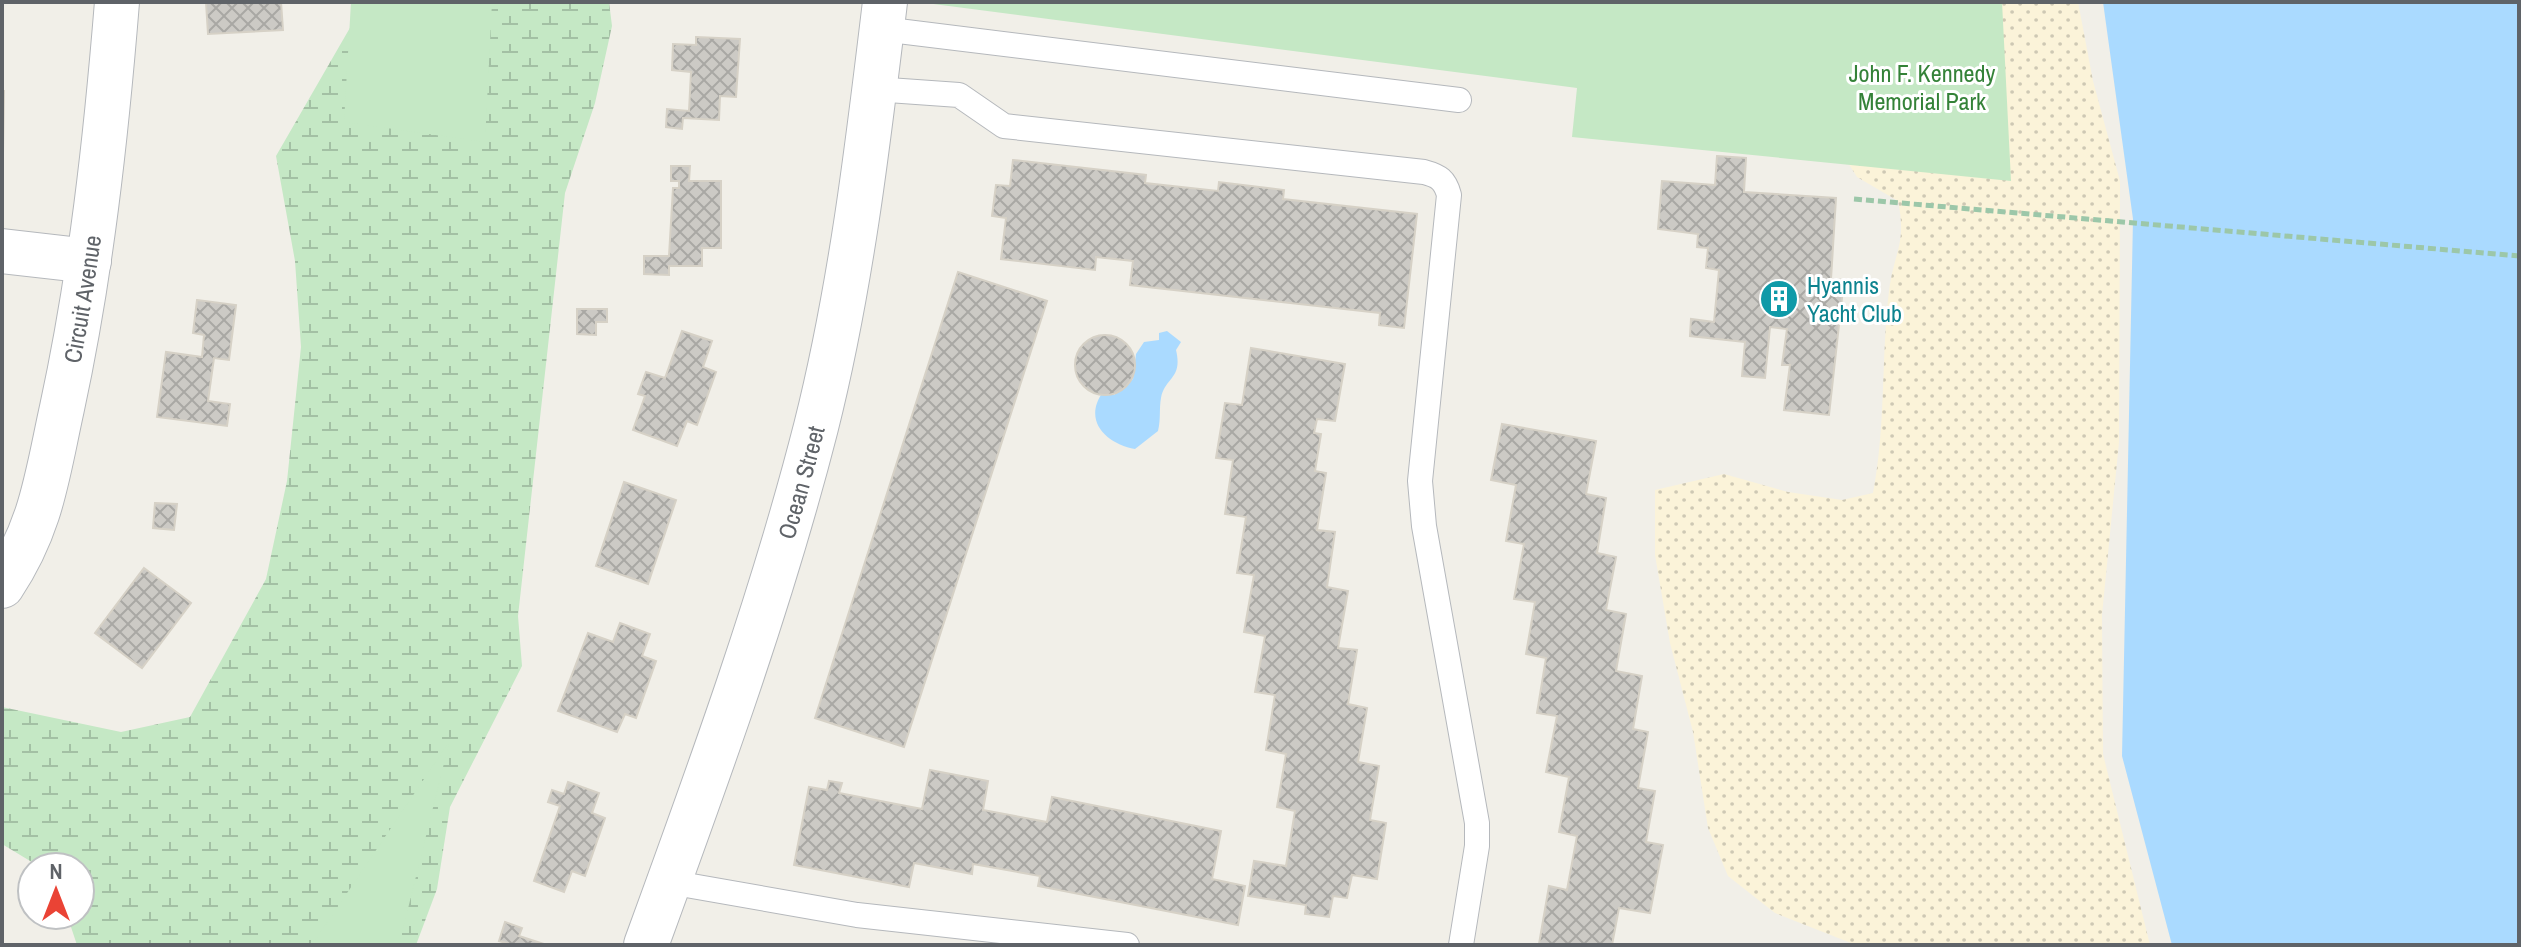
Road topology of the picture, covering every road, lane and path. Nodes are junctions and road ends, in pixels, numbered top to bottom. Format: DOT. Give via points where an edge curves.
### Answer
graph roads {
  1 [pos="117,2"];
  2 [pos="883,15"];
  3 [pos="874,89"];
  4 [pos="1459,100"];
  5 [pos="1854,199"];
  6 [pos="2,251"];
  7 [pos="2519,256"];
  8 [pos="89,261"];
  9 [pos="2,586"];
  10 [pos="669,882"];
  11 [pos="646,945"];
  12 [pos="1127,945"];
  13 [pos="1461,945"];
  1 -- 8 [label="street, Circuit Avenue"];
  2 -- 3 [label="street, Ocean Street"];
  2 -- 4 [label="lane"];
  3 -- 10 [label="street, Ocean Street" via="838,329 816,427 728,715"];
  3 -- 13 [label="lane" via="959,95 1004,126 1424,172 1446,184 1420,481 1477,823"];
  5 -- 7 [label="path"];
  6 -- 8 [label="street"];
  8 -- 9 [label="street, Circuit Avenue" via="41,511"];
  10 -- 11 [label="street, Ocean Street"];
  10 -- 12 [label="lane" via="857,915"];
}
